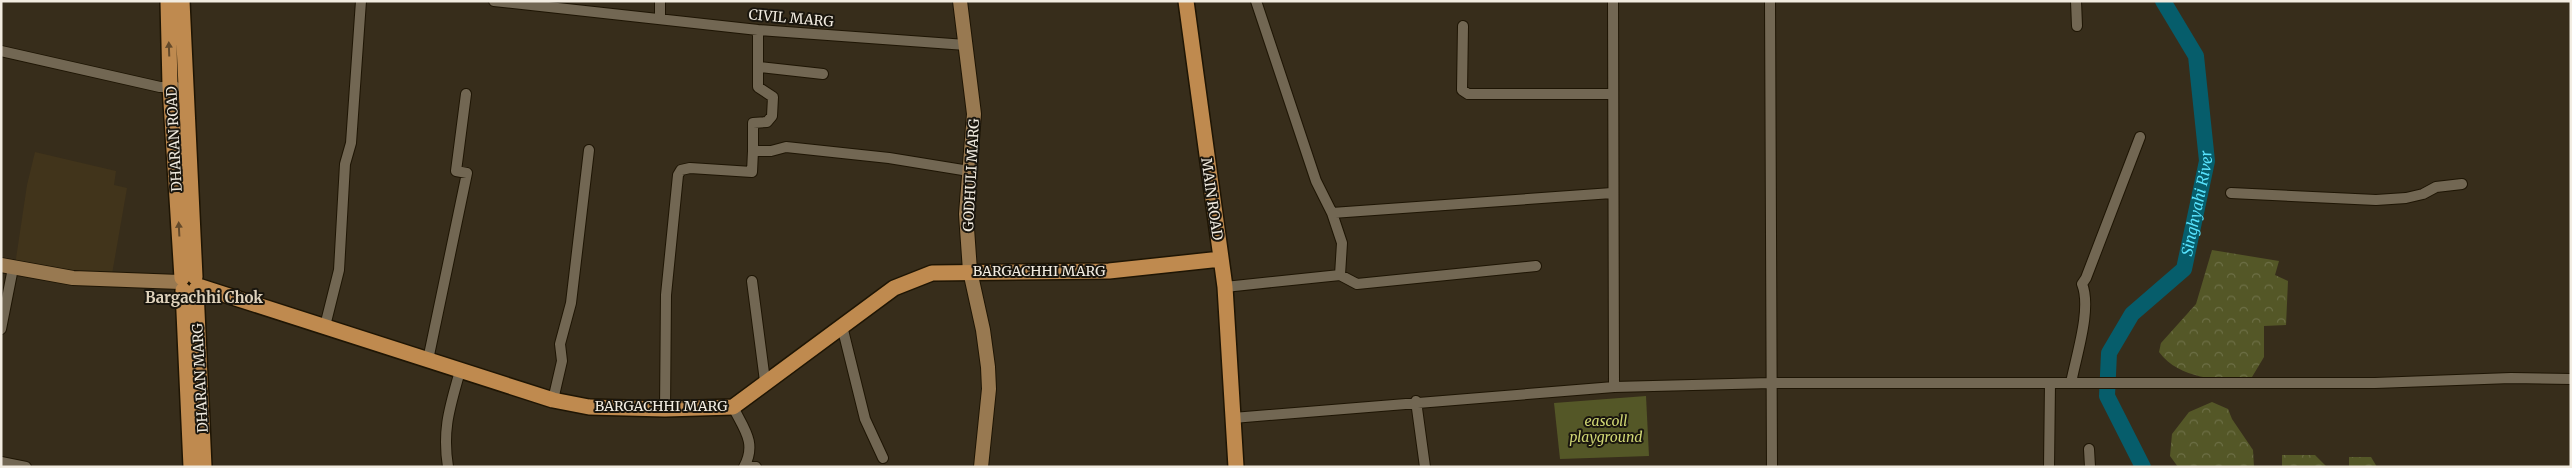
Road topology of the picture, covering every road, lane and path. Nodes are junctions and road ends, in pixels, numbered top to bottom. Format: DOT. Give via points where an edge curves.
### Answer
graph roads {
  1 [pos="168,1"];
  2 [pos="182,1"];
  3 [pos="361,1"];
  4 [pos="494,1"];
  5 [pos="660,1"];
  6 [pos="960,1"];
  7 [pos="1186,1"];
  8 [pos="1192,1"];
  9 [pos="1256,1"];
  10 [pos="1613,1"];
  11 [pos="1770,1"];
  12 [pos="2076,1"];
  13 [pos="660,18"];
  14 [pos="1463,26"];
  15 [pos="2077,26"];
  16 [pos="758,30"];
  17 [pos="966,45"];
  18 [pos="1,51"];
  19 [pos="759,67"];
  20 [pos="823,74"];
  21 [pos="177,87"];
  22 [pos="466,94"];
  23 [pos="1611,94"];
  24 [pos="2140,137"];
  25 [pos="589,150"];
  26 [pos="753,151"];
  27 [pos="969,171"];
  28 [pos="2462,184"];
  29 [pos="1612,193"];
  30 [pos="2232,193"];
  31 [pos="1332,213"];
  32 [pos="1221,259"];
  33 [pos="1536,266"];
  34 [pos="7,267"];
  35 [pos="970,271"];
  36 [pos="1340,275"];
  37 [pos="752,282"];
  38 [pos="189,284"];
  39 [pos="1225,287"];
  40 [pos="325,326"];
  41 [pos="842,326"];
  42 [pos="1,329"];
  43 [pos="428,360"];
  44 [pos="460,371"];
  45 [pos="2571,379"];
  46 [pos="765,381"];
  47 [pos="1771,383"];
  48 [pos="2050,383"];
  49 [pos="2076,383"];
  50 [pos="1614,386"];
  51 [pos="553,400"];
  52 [pos="1416,401"];
  53 [pos="733,407"];
  54 [pos="665,409"];
  55 [pos="1233,418"];
  56 [pos="2089,448"];
  57 [pos="883,458"];
  58 [pos="1,462"];
  59 [pos="749,466"];
  60 [pos="26,467"];
  61 [pos="192,467"];
  62 [pos="204,467"];
  63 [pos="448,467"];
  64 [pos="981,467"];
  65 [pos="1236,467"];
  66 [pos="1425,467"];
  67 [pos="1772,467"];
  68 [pos="2049,467"];
  69 [pos="2090,467"];
  21 -- 1 [label="main road, DHARAN ROAD, one-way"];
  2 -- 21 [label="main road, DHARAN ROAD"];
  3 -- 40 [label="street" via="339,270"];
  4 -- 13 [label="street, CIVIL MARG"];
  5 -- 13 [label="street"];
  6 -- 17 [label="main road, GODHULI MARG"];
  7 -- 32 [label="main road, MAIN ROAD"];
  8 -- 32 [label="main road, MAIN ROAD" via="1223,237"];
  9 -- 31 [label="street" via="1316,181"];
  10 -- 23 [label="street"];
  11 -- 47 [label="street"];
  12 -- 15 [label="street"];
  13 -- 16 [label="street, CIVIL MARG"];
  14 -- 23 [label="street" via="1462,90 1468,94"];
  16 -- 17 [label="street, CIVIL MARG"];
  16 -- 19 [label="street"];
  17 -- 27 [label="main road, GODHULI MARG" via="974,114"];
  18 -- 21 [label="street" via="160,87"];
  19 -- 20 [label="street"];
  19 -- 26 [label="street" via="758,87 773,96 772,116 767,122 753,123"];
  21 -- 38 [label="main road, DHARAN ROAD"];
  22 -- 43 [label="street" via="456,170 467,173"];
  23 -- 29 [label="street"];
  24 -- 49 [label="street" via="2082,284 2084,314"];
  25 -- 51 [label="street" via="571,304 560,344 562,361"];
  26 -- 27 [label="street" via="786,147"];
  26 -- 54 [label="street" via="752,172 690,168 680,170 678,175 666,295"];
  27 -- 35 [label="main road, GODHULI MARG" via="966,214"];
  28 -- 30 [label="street" via="2436,186 2423,194 2406,198 2376,200"];
  29 -- 31 [label="street"];
  29 -- 50 [label="street"];
  31 -- 36 [label="street" via="1342,243"];
  32 -- 35 [label="main road, BARGACHHI MARG" via="1109,271"];
  32 -- 39 [label="main road"];
  33 -- 36 [label="street" via="1357,284"];
  34 -- 38 [label="main road" via="73,278"];
  34 -- 42 [label="street"];
  35 -- 41 [label="main road, BARGACHHI MARG" via="932,273 894,288"];
  35 -- 64 [label="main road, GODHULI MARG" via="988,367 989,390"];
  36 -- 39 [label="street"];
  37 -- 46 [label="street"];
  38 -- 40 [label="main road, BARGACHHI MARG"];
  38 -- 61 [label="main road, DHARAN MARG"];
  38 -- 62 [label="main road, DHARAN MARG"];
  39 -- 55 [label="main road"];
  40 -- 43 [label="main road, BARGACHHI MARG"];
  41 -- 46 [label="main road, BARGACHHI MARG"];
  41 -- 57 [label="street" via="865,419"];
  43 -- 44 [label="main road, BARGACHHI MARG"];
  44 -- 51 [label="main road, BARGACHHI MARG"];
  44 -- 63 [label="street" via="447,417 444,442"];
  45 -- 49 [label="street"];
  46 -- 53 [label="main road, BARGACHHI MARG"];
  47 -- 48 [label="street"];
  47 -- 50 [label="street"];
  47 -- 67 [label="street"];
  48 -- 49 [label="street"];
  48 -- 68 [label="street"];
  50 -- 52 [label="street"];
  51 -- 54 [label="main road, BARGACHHI MARG" via="589,407"];
  52 -- 55 [label="street"];
  52 -- 66 [label="street"];
  53 -- 54 [label="main road, BARGACHHI MARG"];
  53 -- 59 [label="street" via="751,442"];
  55 -- 65 [label="main road"];
  56 -- 69 [label="street"];
  58 -- 60 [label="street"];
}
